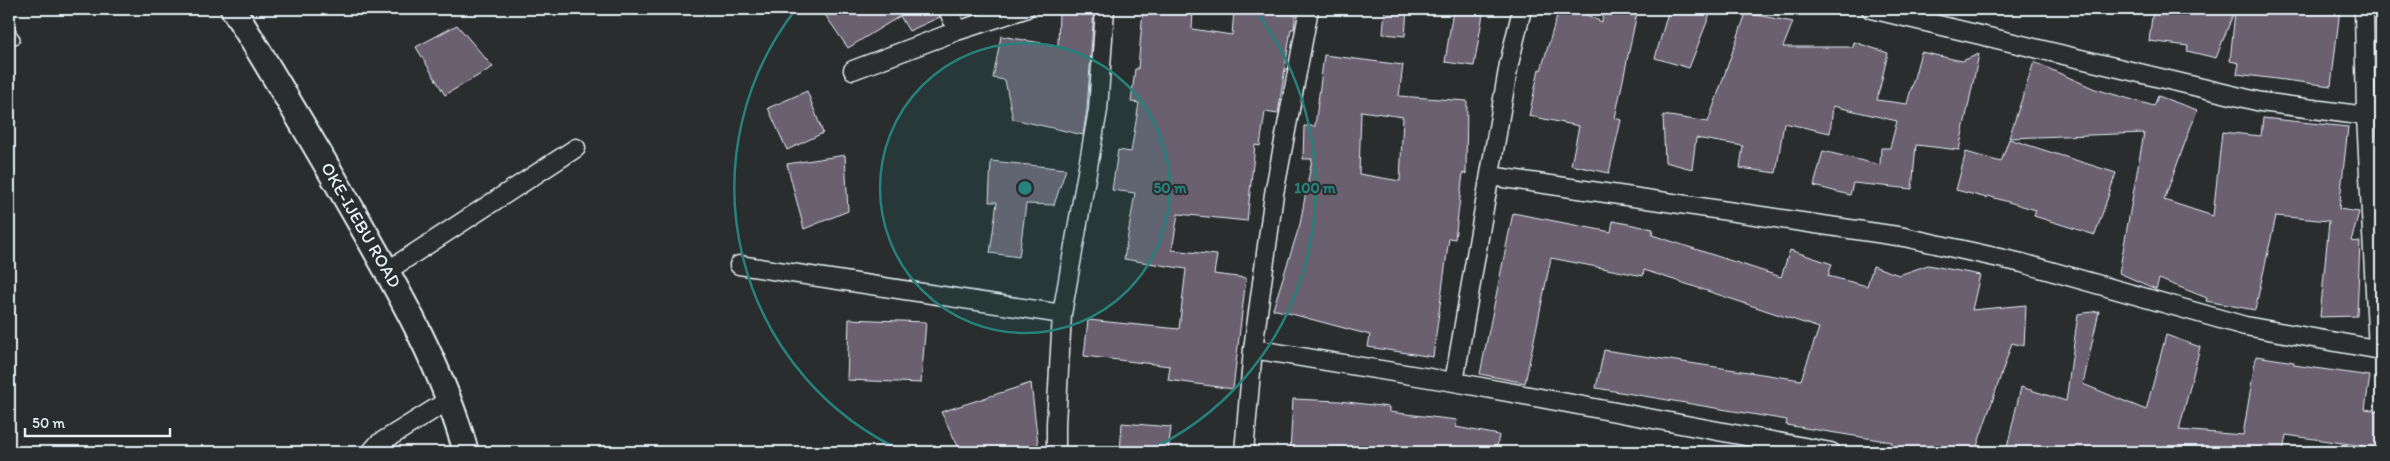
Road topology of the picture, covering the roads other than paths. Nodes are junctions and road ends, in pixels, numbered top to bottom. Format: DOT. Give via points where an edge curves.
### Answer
graph roads {
  1 [pos="233,9"];
  2 [pos="948,9"];
  3 [pos="1024,9"];
  4 [pos="1105,9"];
  5 [pos="1309,9"];
  6 [pos="1522,9"];
  7 [pos="1871,9"];
  8 [pos="2364,9"];
  9 [pos="9,30"];
  10 [pos="957,30"];
  11 [pos="15,39"];
  12 [pos="853,70"];
  13 [pos="2366,116"];
  14 [pos="576,148"];
  15 [pos="1490,176"];
  16 [pos="739,264"];
  17 [pos="387,271"];
  18 [pos="1062,314"];
  19 [pos="1253,348"];
  20 [pos="2380,350"];
  21 [pos="1454,382"];
  22 [pos="449,400"];
  23 [pos="371,452"];
  24 [pos="466,452"];
  25 [pos="1056,452"];
  26 [pos="1244,452"];
  27 [pos="1831,452"];
  1 -- 17 [label="main road, OKE-IJEBU ROAD" via="306,128"];
  2 -- 10 [label="street"];
  3 -- 10 [label="street"];
  4 -- 18 [label="street" via="1098,110"];
  5 -- 19 [label="street" via="1274,194"];
  6 -- 15 [label="street"];
  7 -- 13 [label="street" via="2261,102"];
  8 -- 13 [label="street"];
  9 -- 11 [label="lane"];
  10 -- 12 [label="street"];
  13 -- 20 [label="street"];
  14 -- 17 [label="street"];
  15 -- 20 [label="street" via="1904,237 2022,263 2245,326"];
  15 -- 21 [label="street"];
  16 -- 18 [label="street"];
  17 -- 22 [label="main road, OKE-IJEBU ROAD" via="412,314"];
  18 -- 25 [label="street"];
  19 -- 21 [label="street"];
  19 -- 26 [label="street"];
  21 -- 27 [label="street"];
  22 -- 23 [label="street" via="378,444"];
  22 -- 24 [label="main road, OKE-IJEBU ROAD"];
}
